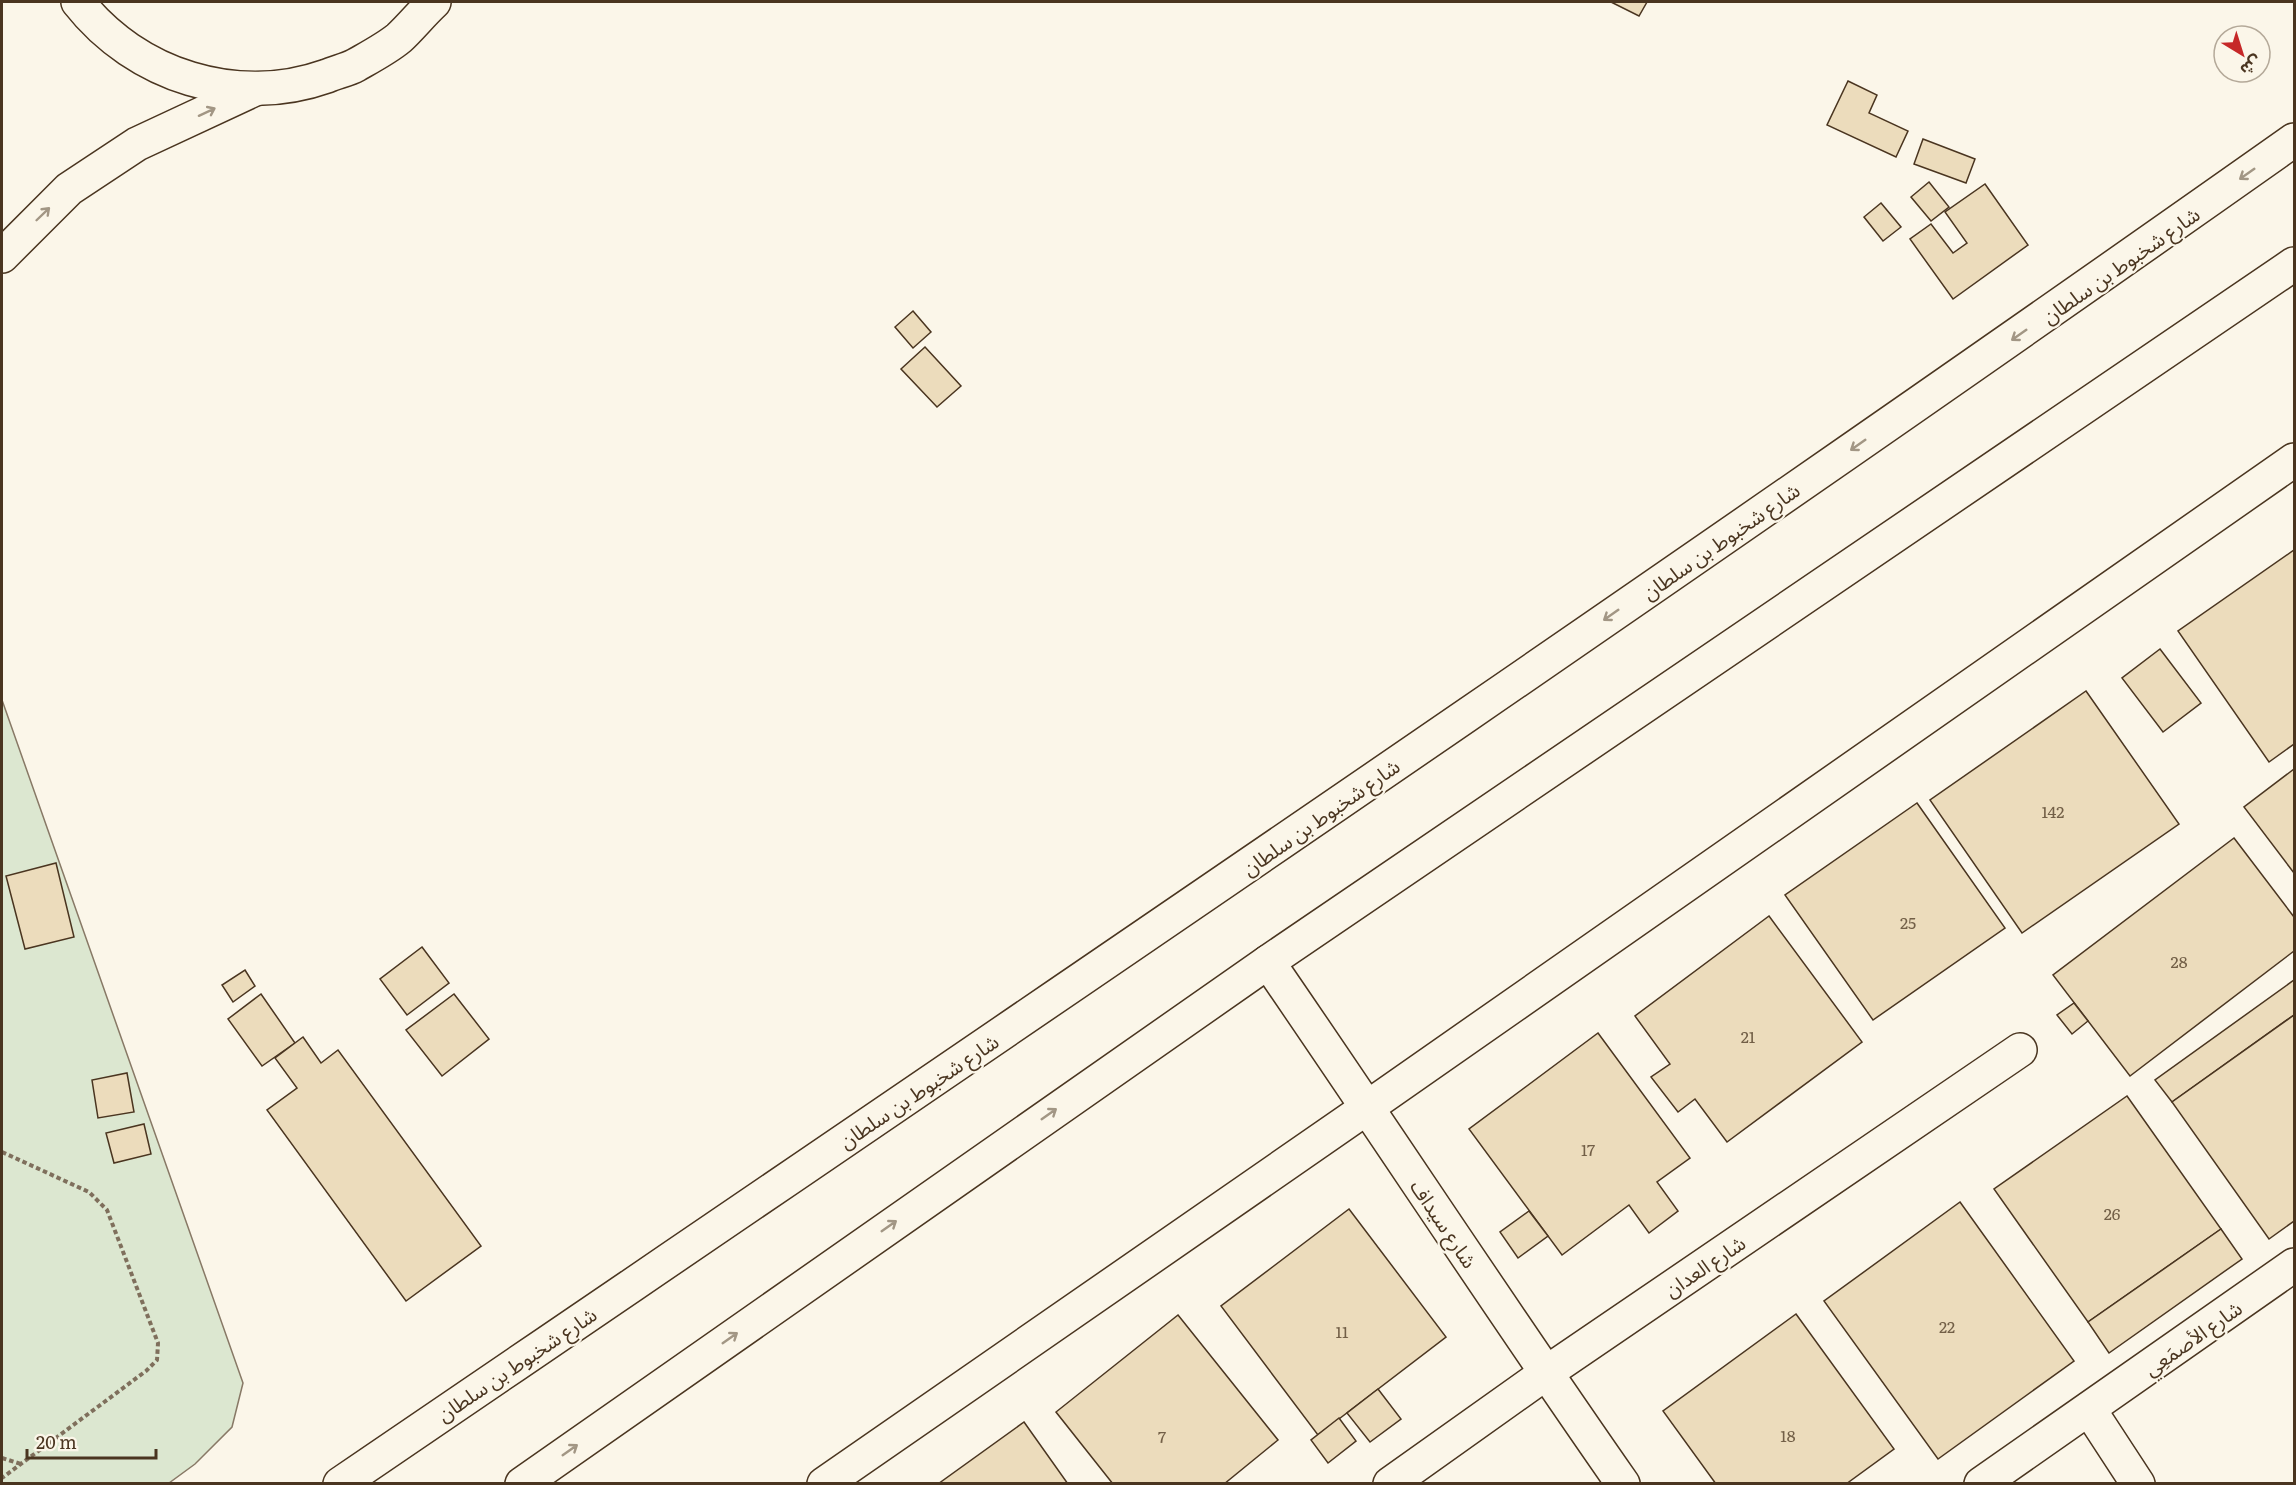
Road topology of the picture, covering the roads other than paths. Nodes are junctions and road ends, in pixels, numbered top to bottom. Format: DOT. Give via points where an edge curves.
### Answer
graph roads {
  1 [pos="78,2"];
  2 [pos="434,2"];
  3 [pos="255,89"];
  4 [pos="2295,140"];
  5 [pos="2,256"];
  6 [pos="2295,264"];
  7 [pos="2295,460"];
  8 [pos="1268,962"];
  9 [pos="2020,1050"];
  10 [pos="1368,1107"];
  11 [pos="2295,1265"];
  12 [pos="1546,1374"];
  13 [pos="2089,1409"];
  14 [pos="340,1484"];
  15 [pos="522,1484"];
  16 [pos="824,1484"];
  17 [pos="1390,1484"];
  18 [pos="1623,1484"];
  19 [pos="1981,1484"];
  20 [pos="2138,1484"];
  1 -- 3 [label="main road" via="93,21 127,50 167,71 210,85"];
  2 -- 3 [label="main road" via="398,38 355,66 306,83"];
  5 -- 3 [label="main road, one-way" via="69,189 137,144"];
  4 -- 14 [label="main road, شارع شخبوط بن سلطان, one-way" via="1281,842"];
  6 -- 8 [label="main road"];
  7 -- 10 [label="main road"];
  8 -- 10 [label="main road, شارع سيداف"];
  15 -- 8 [label="main road, one-way"];
  9 -- 12 [label="main road, شارع العدان"];
  10 -- 12 [label="main road, شارع سيداف"];
  10 -- 16 [label="main road"];
  11 -- 13 [label="main road, شارع الأصمَعِي"];
  12 -- 17 [label="main road, شارع العدان"];
  12 -- 18 [label="main road, شارع سيداف"];
  13 -- 19 [label="main road, شارع الأصمَعِي"];
  13 -- 20 [label="main road"];
}
